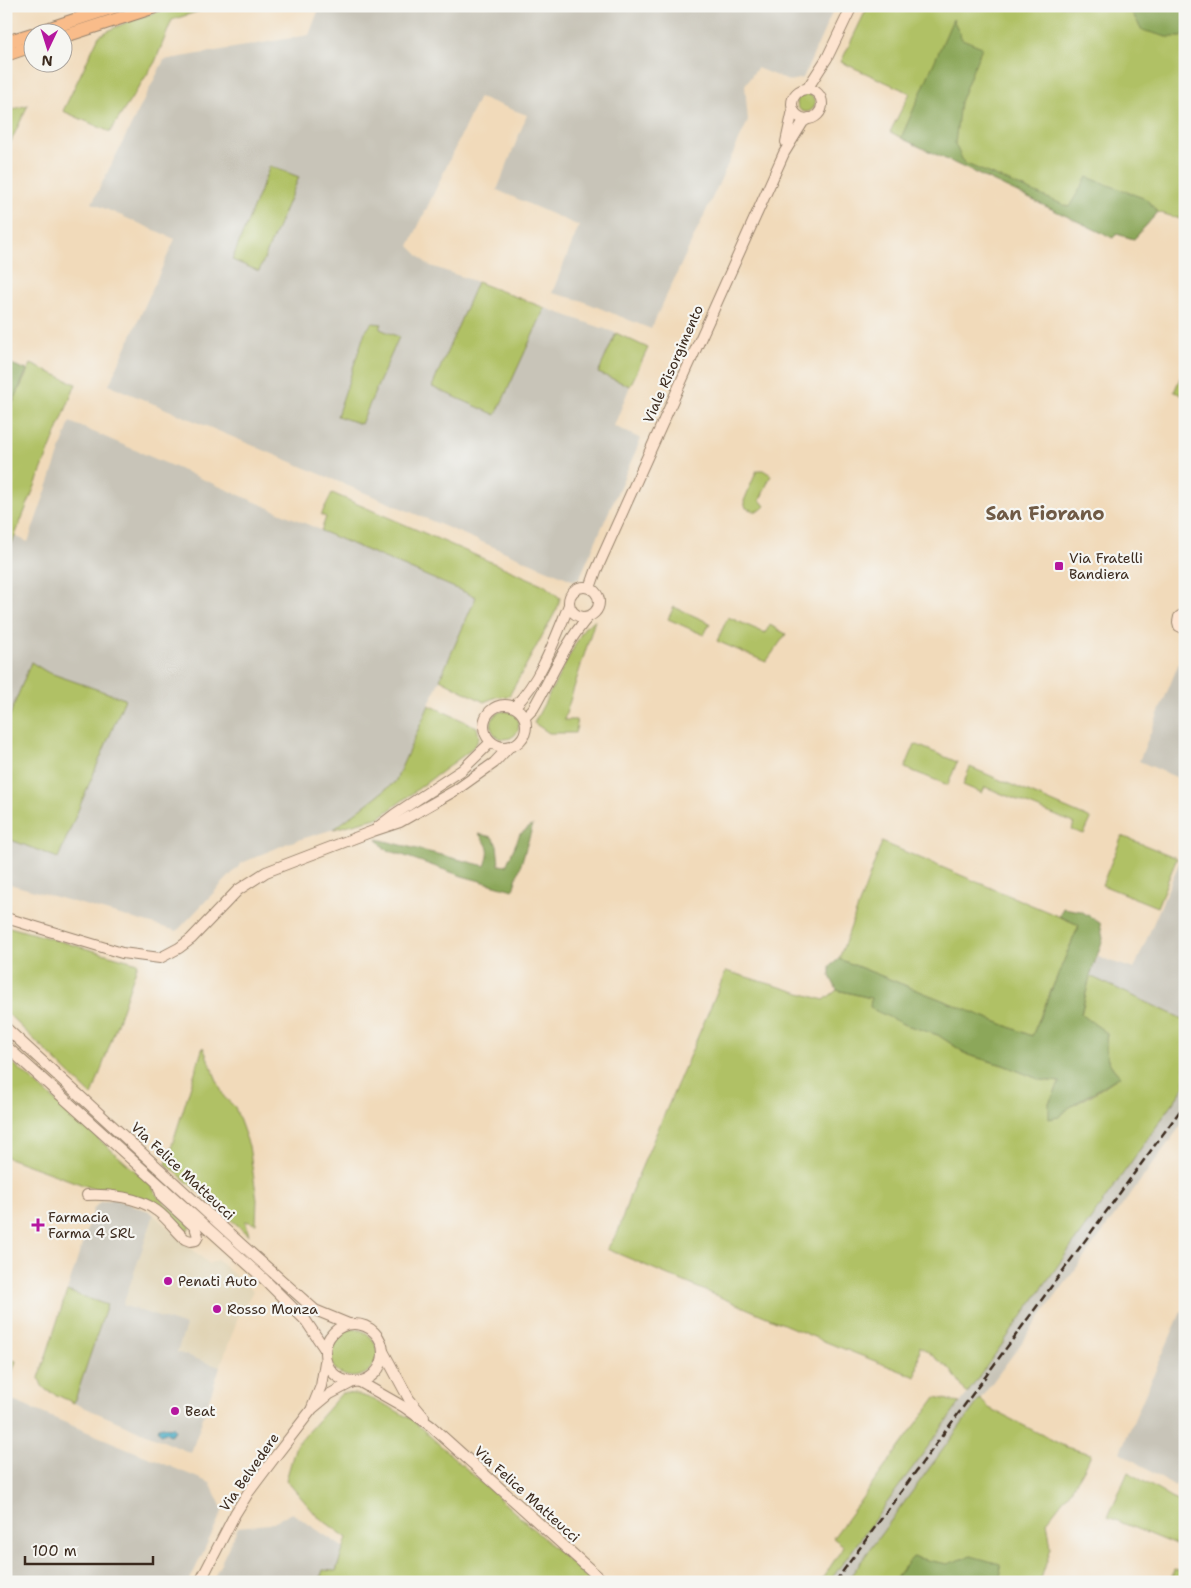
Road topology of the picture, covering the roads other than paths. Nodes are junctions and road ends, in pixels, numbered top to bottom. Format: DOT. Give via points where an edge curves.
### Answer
graph roads {
  1 [pos="117,6"];
  2 [pos="158,6"];
  3 [pos="852,6"];
  4 [pos="68,22"];
  5 [pos="72,34"];
  6 [pos="22,37"];
  7 [pos="6,42"];
  8 [pos="22,49"];
  9 [pos="6,55"];
  10 [pos="828,58"];
  11 [pos="807,89"];
  12 [pos="819,96"];
  13 [pos="793,110"];
  14 [pos="809,118"];
  15 [pos="784,153"];
  16 [pos="590,588"];
  17 [pos="569,606"];
  18 [pos="1185,613"];
  19 [pos="588,617"];
  20 [pos="1185,629"];
  21 [pos="515,706"];
  22 [pos="525,717"];
  23 [pos="491,742"];
  24 [pos="509,747"];
  25 [pos="373,830"];
  26 [pos="6,918"];
  27 [pos="6,1028"];
  28 [pos="6,1046"];
  29 [pos="157,1182"];
  30 [pos="87,1195"];
  31 [pos="349,1324"];
  32 [pos="324,1348"];
  33 [pos="383,1351"];
  34 [pos="325,1362"];
  35 [pos="355,1382"];
  36 [pos="312,1409"];
  37 [pos="430,1426"];
  38 [pos="200,1582"];
  39 [pos="604,1582"];
  1 -- 4 [label="highway"];
  2 -- 5 [label="highway"];
  3 -- 10 [label="street"];
  6 -- 7 [label="highway"];
  8 -- 9 [label="highway"];
  10 -- 11 [label="street"];
  10 -- 12 [label="street"];
  11 -- 12 [label="street"];
  11 -- 13 [label="street" via="794,96"];
  12 -- 14 [label="street" via="821,109"];
  13 -- 14 [label="street" via="800,117"];
  13 -- 15 [label="street, Viale Risorgimento"];
  14 -- 15 [label="street, Viale Risorgimento"];
  15 -- 16 [label="street, Viale Risorgimento"];
  16 -- 17 [label="street" via="579,588 573,592"];
  16 -- 19 [label="street" via="599,603 596,611"];
  17 -- 19 [label="street" via="577,616"];
  17 -- 21 [label="street" via="530,687"];
  18 -- 20 [label="street" via="1178,622"];
  19 -- 22 [label="street" via="578,628 533,709"];
  21 -- 22 [label="street"];
  21 -- 23 [label="street" via="500,705 487,714 485,734"];
  22 -- 24 [label="street" via="527,728 524,737"];
  23 -- 24 [label="street" via="502,748"];
  23 -- 25 [label="street" via="462,770"];
  24 -- 25 [label="street" via="494,763 456,790 400,822"];
  25 -- 26 [label="street" via="266,872 238,890 179,948 160,958 122,953"];
  27 -- 31 [label="street, Via Felice Matteucci" via="315,1310"];
  28 -- 29 [label="street, Via Felice Matteucci"];
  29 -- 30 [label="street" via="162,1197 196,1229 196,1240 185,1239 150,1206 115,1195"];
  29 -- 32 [label="street, Via Felice Matteucci" via="264,1279 306,1321"];
  31 -- 32 [label="street" via="333,1332"];
  31 -- 33 [label="street, Via Felice Matteucci" via="368,1327 376,1333"];
  32 -- 34 [label="street, Via Felice Matteucci"];
  33 -- 35 [label="street" via="377,1371 370,1378"];
  33 -- 37 [label="street, Via Felice Matteucci" via="409,1399"];
  34 -- 35 [label="street, Via Felice Matteucci" via="332,1374"];
  34 -- 36 [label="street, Via Belvedere" via="321,1386"];
  35 -- 36 [label="street, Via Belvedere" via="330,1394"];
  35 -- 37 [label="street, Via Felice Matteucci" via="404,1407"];
  36 -- 38 [label="street, Via Belvedere" via="248,1493"];
  37 -- 39 [label="street, Via Felice Matteucci"];
}
